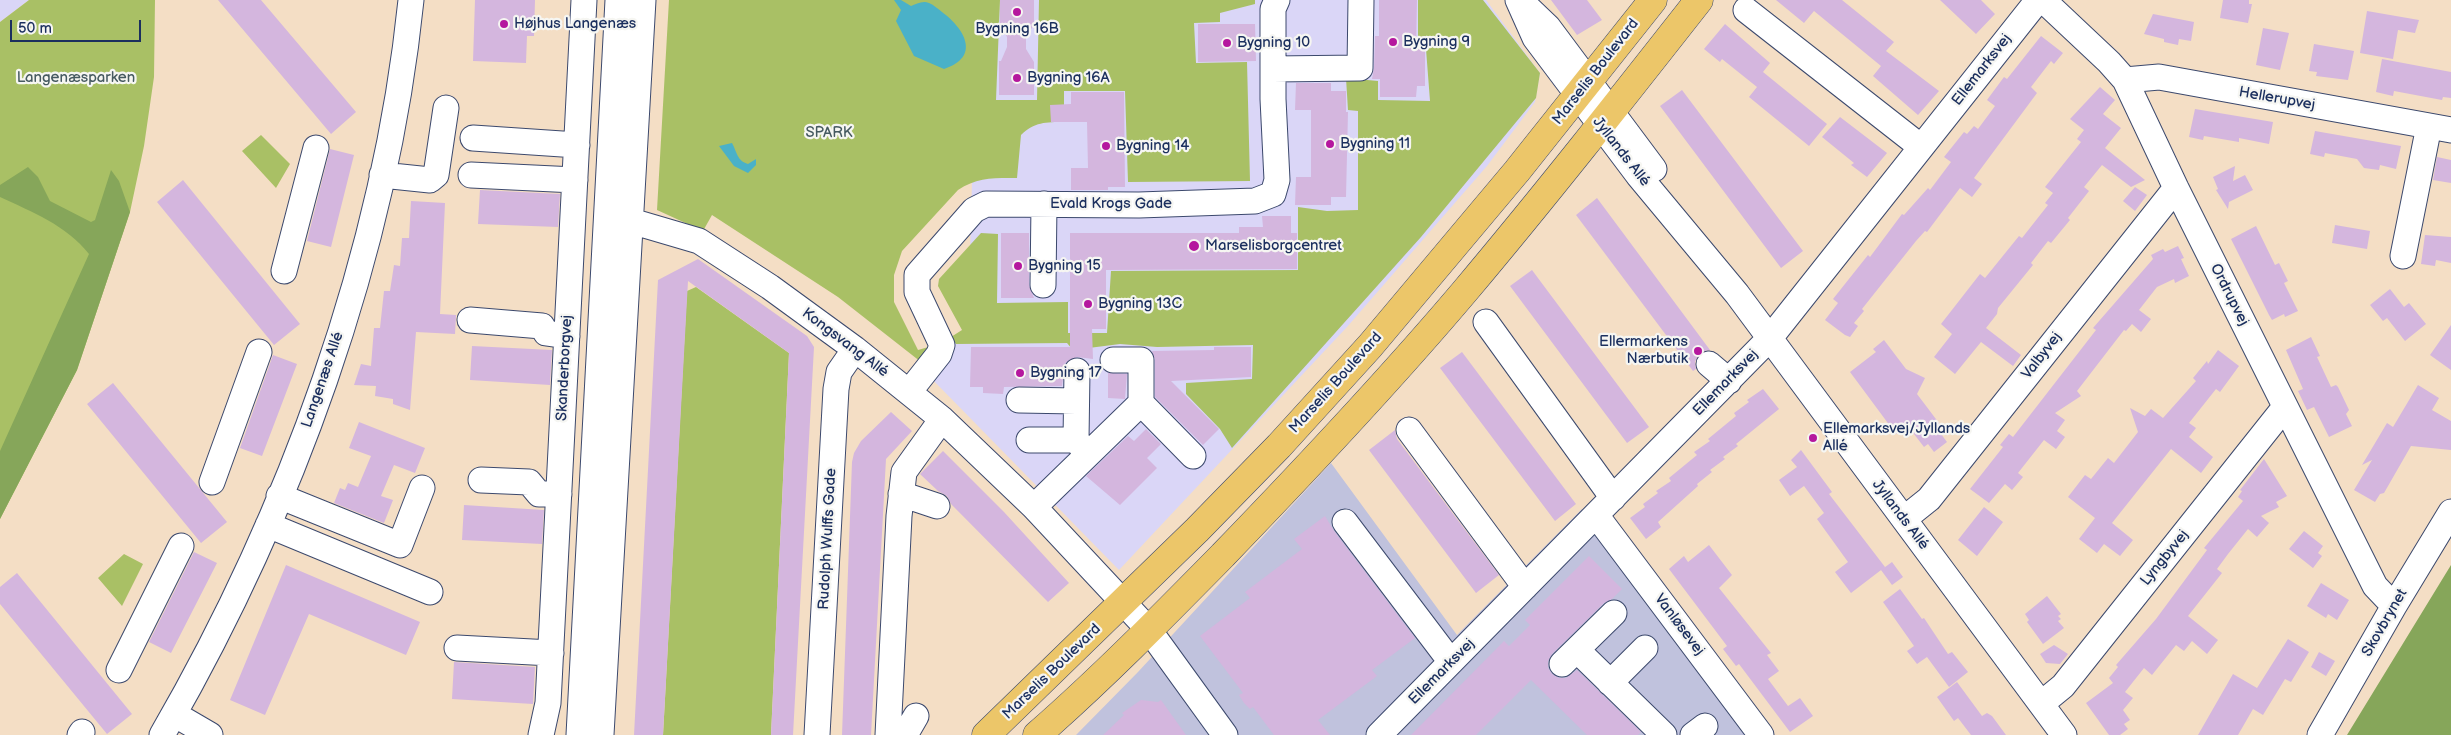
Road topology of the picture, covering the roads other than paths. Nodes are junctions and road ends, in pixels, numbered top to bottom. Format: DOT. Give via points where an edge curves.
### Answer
graph roads {
  1 [pos="411,0"];
  2 [pos="584,0"];
  3 [pos="618,0"];
  4 [pos="643,0"];
  5 [pos="1276,0"];
  6 [pos="1361,0"];
  7 [pos="1519,0"];
  8 [pos="1652,0"];
  9 [pos="1699,0"];
  10 [pos="2038,0"];
  11 [pos="2043,0"];
  12 [pos="1746,10"];
  13 [pos="1273,68"];
  14 [pos="2125,80"];
  15 [pos="1583,88"];
  16 [pos="446,108"];
  17 [pos="1606,118"];
  18 [pos="2440,128"];
  19 [pos="472,138"];
  20 [pos="577,145"];
  21 [pos="1921,147"];
  22 [pos="316,148"];
  23 [pos="382,175"];
  24 [pos="471,175"];
  25 [pos="575,180"];
  26 [pos="2176,188"];
  27 [pos="1044,204"];
  28 [pos="631,221"];
  29 [pos="2403,256"];
  30 [pos="284,272"];
  31 [pos="1043,285"];
  32 [pos="470,320"];
  33 [pos="1486,322"];
  34 [pos="567,336"];
  35 [pos="1770,338"];
  36 [pos="855,349"];
  37 [pos="259,352"];
  38 [pos="1113,360"];
  39 [pos="1709,364"];
  40 [pos="1077,371"];
  41 [pos="1729,381"];
  42 [pos="909,392"];
  43 [pos="1019,400"];
  44 [pos="1076,401"];
  45 [pos="1141,403"];
  46 [pos="2285,407"];
  47 [pos="942,418"];
  48 [pos="1409,430"];
  49 [pos="1029,440"];
  50 [pos="1082,447"];
  51 [pos="1193,456"];
  52 [pos="481,480"];
  53 [pos="212,482"];
  54 [pos="422,488"];
  55 [pos="559,494"];
  56 [pos="901,494"];
  57 [pos="279,496"];
  58 [pos="1613,498"];
  59 [pos="937,506"];
  60 [pos="1034,507"];
  61 [pos="2451,512"];
  62 [pos="1596,515"];
  63 [pos="1904,520"];
  64 [pos="1345,522"];
  65 [pos="268,525"];
  66 [pos="181,546"];
  67 [pos="1525,587"];
  68 [pos="430,592"];
  69 [pos="1124,603"];
  70 [pos="2394,606"];
  71 [pos="1614,613"];
  72 [pos="1149,630"];
  73 [pos="458,648"];
  74 [pos="1645,648"];
  75 [pos="551,653"];
  76 [pos="1452,662"];
  77 [pos="119,670"];
  78 [pos="1610,683"];
  79 [pos="2041,704"];
  80 [pos="168,725"];
  81 [pos="210,735"];
  82 [pos="542,735"];
  83 [pos="579,735"];
  84 [pos="601,735"];
  85 [pos="817,735"];
  86 [pos="888,735"];
  87 [pos="986,735"];
  88 [pos="1037,735"];
  89 [pos="1225,735"];
  90 [pos="1378,735"];
  91 [pos="1664,735"];
  92 [pos="1761,735"];
  93 [pos="2064,735"];
  94 [pos="2320,735"];
  1 -- 23 [label="street, Langenæs Allé" via="403,66"];
  2 -- 20 [label="street, Skanderborgvej"];
  3 -- 83 [label="street"];
  4 -- 28 [label="street"];
  5 -- 13 [label="street, Evald Krogs Gade" via="1273,9"];
  6 -- 13 [label="street" via="1360,68"];
  7 -- 15 [label="street, Jyllands Allé" via="1548,27"];
  8 -- 15 [label="main road, Marselis Boulevard"];
  9 -- 17 [label="main road"];
  10 -- 21 [label="street, Ellemarksvej"];
  11 -- 14 [label="street, Ordrupvej"];
  12 -- 21 [label="street"];
  13 -- 27 [label="street, Evald Krogs Gade" via="1277,180 1273,194 1255,201"];
  14 -- 18 [label="street, Hellerupvej" via="2159,77"];
  14 -- 26 [label="street, Ordrupvej"];
  15 -- 17 [label="street, Jyllands Allé"];
  15 -- 69 [label="main road, Marselis Boulevard" via="1370,346 1279,446"];
  16 -- 23 [label="street" via="436,175 430,180"];
  17 -- 35 [label="street, Jyllands Allé" via="1651,164"];
  17 -- 72 [label="main road" via="1464,291 1377,390"];
  18 -- 29 [label="street, Hellerupvej"];
  19 -- 20 [label="street"];
  20 -- 25 [label="street, Skanderborgvej"];
  21 -- 35 [label="street, Ellemarksvej"];
  22 -- 30 [label="street"];
  23 -- 57 [label="street, Langenæs Allé" via="366,243 316,405"];
  24 -- 25 [label="street"];
  25 -- 34 [label="street, Skanderborgvej"];
  26 -- 46 [label="street, Ordrupvej"];
  26 -- 63 [label="street, Valbyvej" via="1929,499"];
  27 -- 31 [label="street"];
  27 -- 42 [label="street, Evald Krogs Gade" via="986,204 974,210 917,275 917,292 942,345 939,354"];
  28 -- 36 [label="street, Kongsvang Allé" via="699,241 770,287"];
  28 -- 84 [label="street"];
  32 -- 34 [label="street" via="542,326 546,333"];
  33 -- 58 [label="street"];
  34 -- 55 [label="street, Skanderborgvej"];
  35 -- 41 [label="street, Ellemarksvej"];
  35 -- 63 [label="street, Jyllands Allé"];
  36 -- 42 [label="street, Kongsvang Allé"];
  36 -- 85 [label="street, Rudolph Wulffs Gade" via="839,372 836,389"];
  37 -- 53 [label="street"];
  38 -- 45 [label="street" via="1141,360"];
  39 -- 41 [label="street"];
  40 -- 44 [label="street"];
  41 -- 58 [label="street, Ellemarksvej"];
  42 -- 47 [label="street, Kongsvang Allé"];
  43 -- 44 [label="street"];
  44 -- 50 [label="street"];
  45 -- 50 [label="street"];
  45 -- 51 [label="street"];
  46 -- 70 [label="street, Ordrupvej" via="2375,586"];
  46 -- 79 [label="street, Lyngbyvej" via="2063,686"];
  47 -- 56 [label="street" via="904,472"];
  47 -- 60 [label="street, Kongsvang Allé"];
  48 -- 67 [label="street"];
  49 -- 50 [label="street"];
  50 -- 60 [label="street"];
  52 -- 55 [label="street" via="529,482 539,494"];
  54 -- 57 [label="street" via="400,545"];
  55 -- 75 [label="street, Skanderborgvej"];
  56 -- 59 [label="street"];
  56 -- 86 [label="street"];
  57 -- 65 [label="street, Langenæs Allé"];
  58 -- 62 [label="street, Ellemarksvej"];
  60 -- 69 [label="street, Kongsvang Allé"];
  61 -- 70 [label="street, Skovbrynet"];
  62 -- 67 [label="street, Ellemarksvej"];
  62 -- 92 [label="street, Vanløsevej"];
  63 -- 79 [label="street, Jyllands Allé"];
  64 -- 76 [label="street"];
  65 -- 68 [label="street"];
  65 -- 80 [label="street, Langenæs Allé" via="222,624"];
  66 -- 77 [label="street"];
  67 -- 76 [label="street, Ellemarksvej"];
  69 -- 72 [label="street, Kongsvang Allé"];
  69 -- 87 [label="main road, Marselis Boulevard"];
  70 -- 94 [label="street, Skovbrynet"];
  71 -- 78 [label="street" via="1569,657"];
  72 -- 88 [label="main road"];
  72 -- 89 [label="street"];
  73 -- 75 [label="street"];
  74 -- 78 [label="street"];
  75 -- 82 [label="street, Skanderborgvej" via="548,704"];
  76 -- 90 [label="street, Ellemarksvej"];
  78 -- 91 [label="street"];
  79 -- 93 [label="street, Jyllands Allé"];
  80 -- 81 [label="street"];
}
